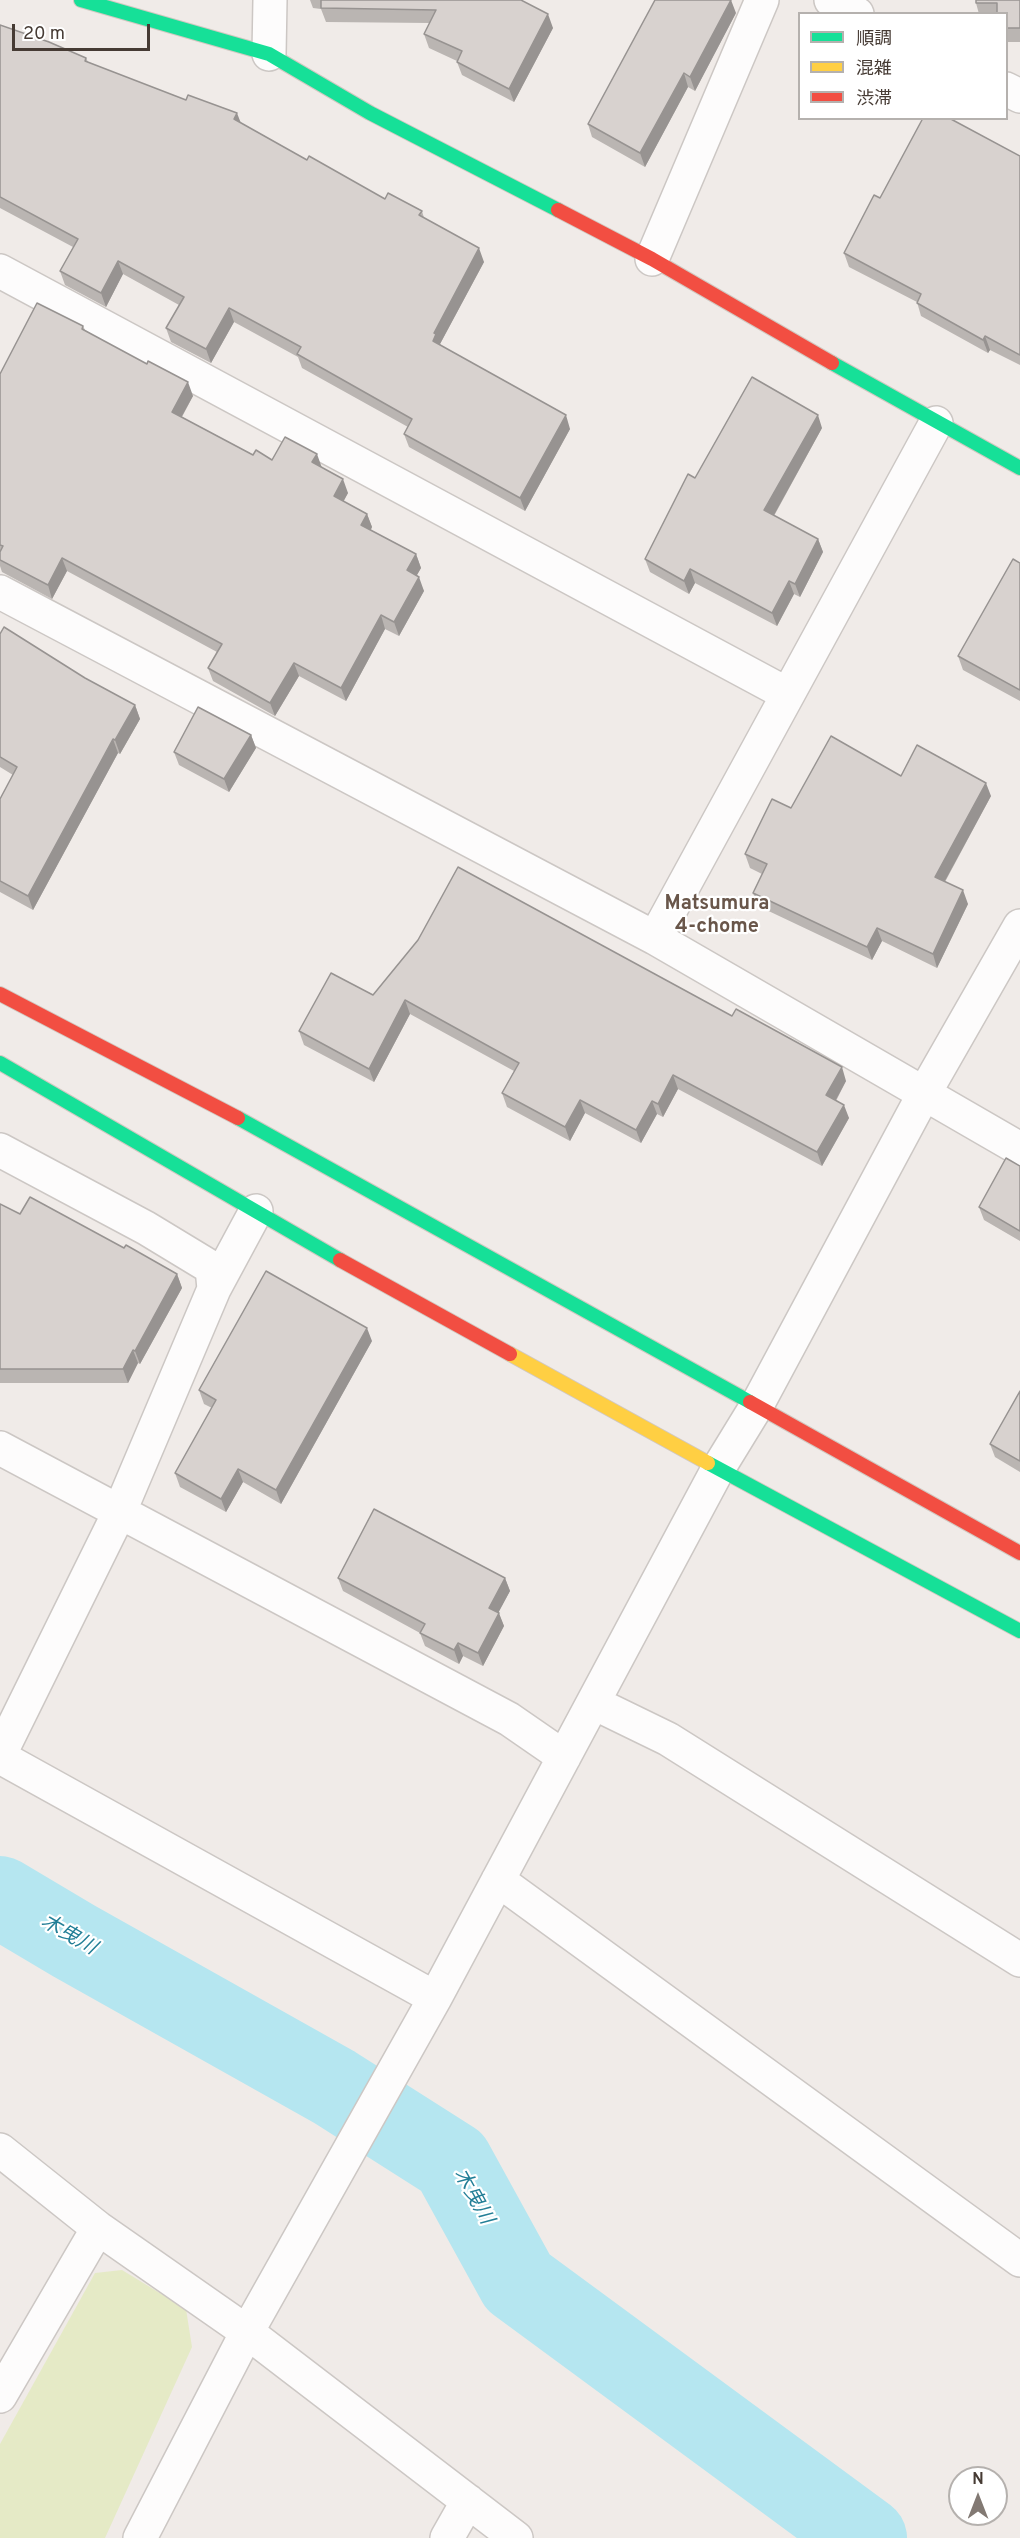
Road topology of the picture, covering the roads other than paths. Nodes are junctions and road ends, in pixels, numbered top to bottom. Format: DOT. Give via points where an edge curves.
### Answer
graph roads {
  1 [pos="81,0"];
  2 [pos="270,0"];
  3 [pos="762,0"];
  4 [pos="831,0"];
  5 [pos="853,12"];
  6 [pos="269,54"];
  7 [pos="652,259"];
  8 [pos="0,271"];
  9 [pos="936,423"];
  10 [pos="1020,468"];
  11 [pos="0,592"];
  12 [pos="788,694"];
  13 [pos="1020,926"];
  14 [pos="655,938"];
  15 [pos="0,994"];
  16 [pos="0,1063"];
  17 [pos="925,1092"];
  18 [pos="1020,1149"];
  19 [pos="0,1150"];
  20 [pos="256,1211"];
  21 [pos="214,1289"];
  22 [pos="756,1407"];
  23 [pos="0,1448"];
  24 [pos="718,1469"];
  25 [pos="119,1513"];
  26 [pos="1020,1553"];
  27 [pos="1020,1631"];
  28 [pos="594,1703"];
  29 [pos="0,1756"];
  30 [pos="564,1757"];
  31 [pos="498,1880"];
  32 [pos="1020,1960"];
  33 [pos="435,1998"];
  34 [pos="0,2150"];
  35 [pos="98,2228"];
  36 [pos="1020,2260"];
  37 [pos="247,2331"];
  38 [pos="0,2396"];
  39 [pos="468,2501"];
  40 [pos="140,2538"];
  41 [pos="447,2538"];
  42 [pos="516,2538"];
  1 -- 6 [label="street"];
  2 -- 6 [label="street"];
  3 -- 7 [label="street"];
  4 -- 5 [label="street"];
  6 -- 7 [label="street" via="370,113"];
  7 -- 9 [label="street"];
  8 -- 12 [label="street"];
  9 -- 10 [label="street"];
  9 -- 12 [label="street"];
  11 -- 14 [label="street"];
  12 -- 14 [label="street"];
  13 -- 17 [label="street"];
  14 -- 17 [label="street"];
  15 -- 22 [label="street" via="250,1124"];
  16 -- 20 [label="street"];
  17 -- 18 [label="street"];
  17 -- 22 [label="street"];
  19 -- 21 [label="street" via="212,1268"];
  20 -- 21 [label="street"];
  20 -- 24 [label="street"];
  21 -- 25 [label="street"];
  22 -- 24 [label="street"];
  22 -- 26 [label="street"];
  23 -- 25 [label="street"];
  24 -- 27 [label="street"];
  24 -- 28 [label="street"];
  25 -- 29 [label="street"];
  25 -- 30 [label="street" via="509,1719"];
  28 -- 30 [label="street"];
  28 -- 32 [label="street" via="668,1739"];
  29 -- 33 [label="street"];
  30 -- 31 [label="street"];
  31 -- 33 [label="street"];
  31 -- 36 [label="street"];
  33 -- 37 [label="street"];
  34 -- 35 [label="street"];
  35 -- 37 [label="street"];
  35 -- 38 [label="street"];
  37 -- 39 [label="street"];
  37 -- 40 [label="street"];
  39 -- 41 [label="street"];
  39 -- 42 [label="street"];
}
